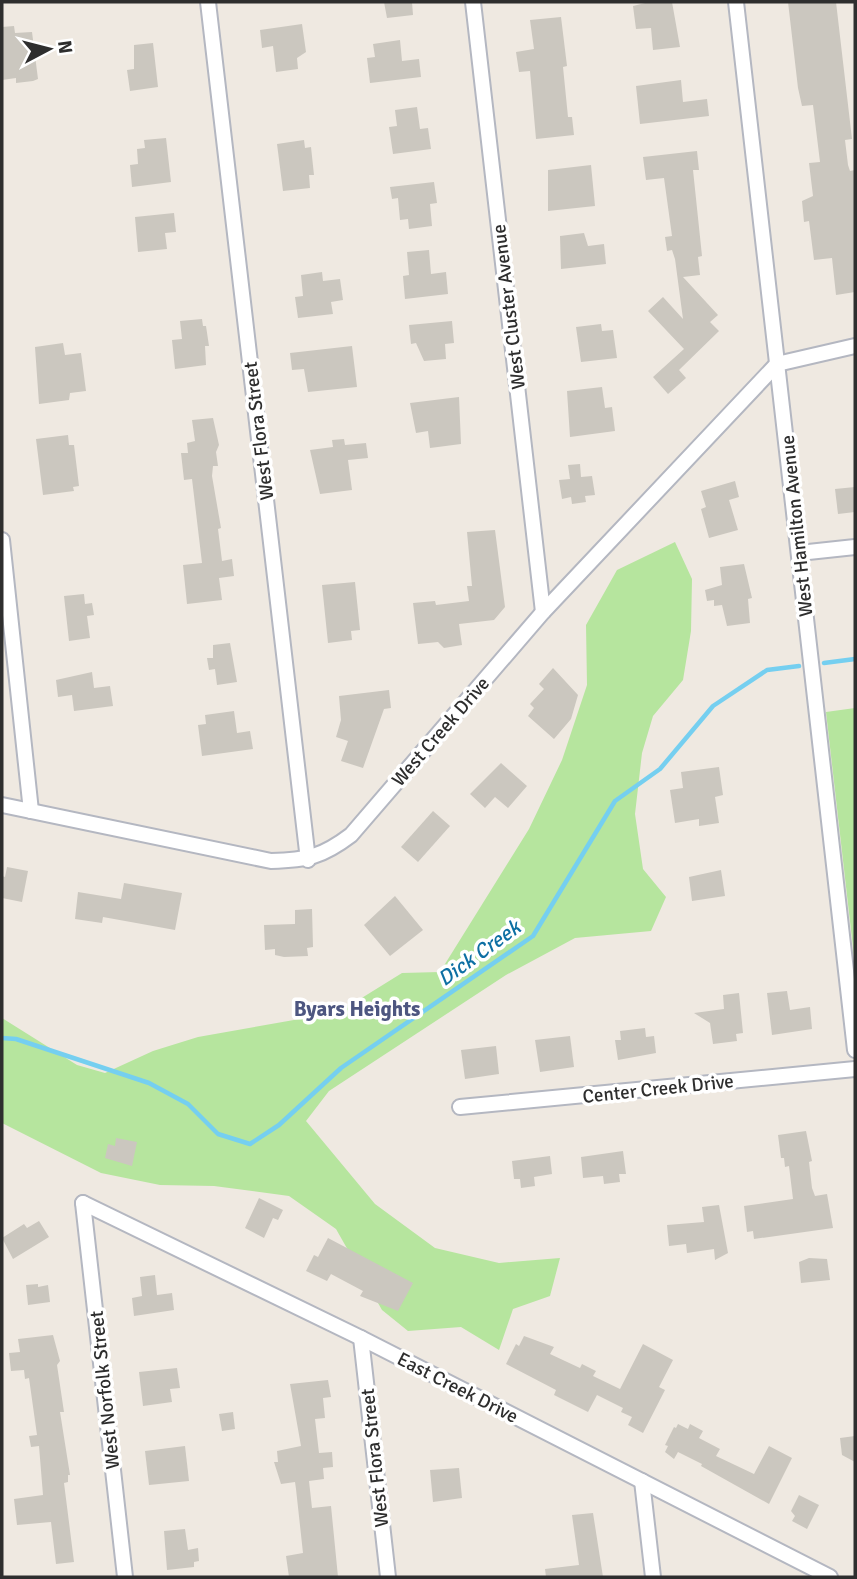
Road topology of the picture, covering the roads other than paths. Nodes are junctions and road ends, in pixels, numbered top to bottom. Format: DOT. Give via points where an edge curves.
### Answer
graph roads {
  1 [pos="208,2"];
  2 [pos="473,2"];
  3 [pos="736,2"];
  4 [pos="855,346"];
  5 [pos="777,364"];
  6 [pos="2,540"];
  7 [pos="855,547"];
  8 [pos="799,553"];
  9 [pos="543,612"];
  10 [pos="2,805"];
  11 [pos="31,811"];
  12 [pos="308,860"];
  13 [pos="855,1050"];
  14 [pos="855,1069"];
  15 [pos="460,1107"];
  16 [pos="83,1203"];
  17 [pos="361,1338"];
  18 [pos="642,1481"];
  19 [pos="125,1577"];
  20 [pos="388,1577"];
  21 [pos="653,1577"];
  22 [pos="830,1577"];
  1 -- 12 [label="street, West Flora Street"];
  2 -- 9 [label="street, West Cluster Avenue"];
  3 -- 5 [label="street, West Hamilton Avenue"];
  4 -- 5 [label="street"];
  5 -- 8 [label="street, West Hamilton Avenue"];
  5 -- 9 [label="street, West Creek Drive"];
  6 -- 11 [label="street"];
  7 -- 8 [label="street"];
  8 -- 13 [label="street, West Hamilton Avenue"];
  9 -- 12 [label="street, West Creek Drive" via="351,835"];
  10 -- 11 [label="street, West Creek Drive"];
  11 -- 12 [label="street, West Creek Drive" via="271,861"];
  14 -- 15 [label="street, Center Creek Drive"];
  16 -- 17 [label="street, East Creek Drive"];
  16 -- 19 [label="street, West Norfolk Street"];
  17 -- 18 [label="street, East Creek Drive"];
  17 -- 20 [label="street, West Flora Street"];
  18 -- 21 [label="street"];
  18 -- 22 [label="street, East Creek Drive"];
}
